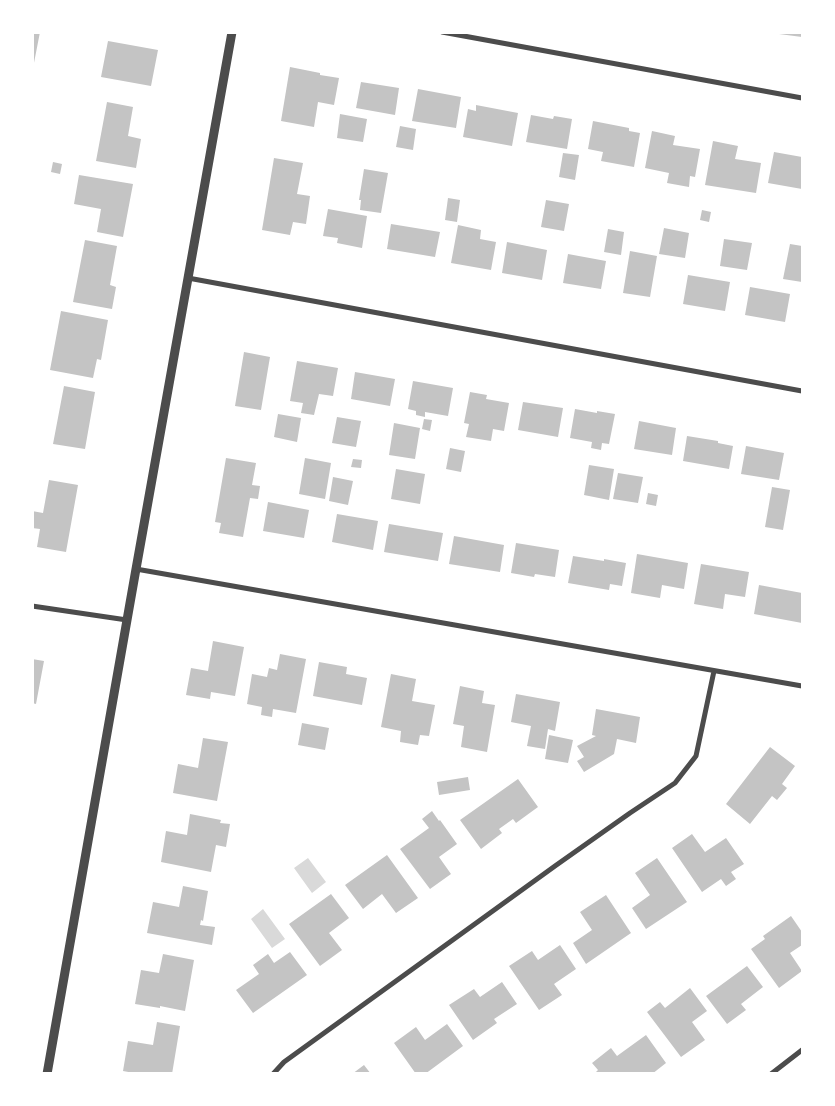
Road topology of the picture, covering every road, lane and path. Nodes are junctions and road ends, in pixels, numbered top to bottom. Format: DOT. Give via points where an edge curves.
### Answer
graph roads {
  1 [pos="232,32"];
  2 [pos="442,32"];
  3 [pos="802,98"];
  4 [pos="188,278"];
  5 [pos="802,391"];
  6 [pos="136,569"];
  7 [pos="32,606"];
  8 [pos="126,620"];
  9 [pos="714,671"];
  10 [pos="802,686"];
  11 [pos="802,1050"];
  12 [pos="47,1074"];
  13 [pos="274,1074"];
  14 [pos="771,1074"];
  1 -- 4 [label="street"];
  2 -- 3 [label="street"];
  4 -- 5 [label="street"];
  4 -- 6 [label="street"];
  6 -- 8 [label="street"];
  6 -- 9 [label="street"];
  7 -- 8 [label="street"];
  8 -- 12 [label="street"];
  9 -- 10 [label="street"];
  9 -- 13 [label="street" via="696,756 675,783 284,1062"];
  11 -- 14 [label="street"];
}
